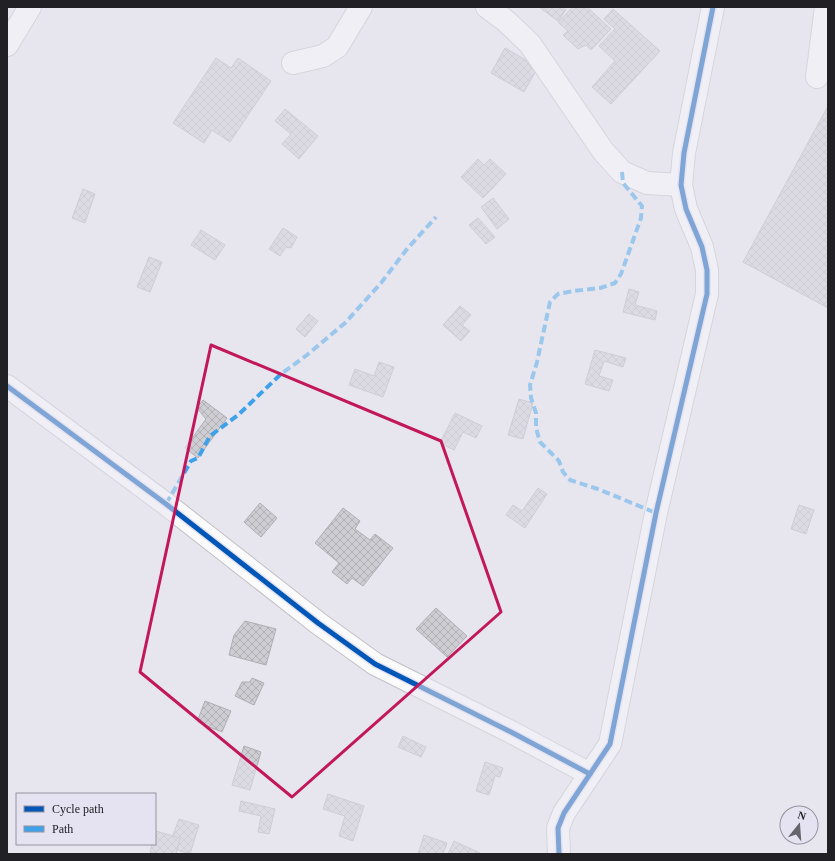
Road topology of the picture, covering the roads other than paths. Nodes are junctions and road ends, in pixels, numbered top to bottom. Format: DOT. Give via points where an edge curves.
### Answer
graph roads {
  1 [pos="30,7"];
  2 [pos="361,7"];
  3 [pos="487,7"];
  4 [pos="713,7"];
  5 [pos="826,7"];
  6 [pos="7,44"];
  7 [pos="293,63"];
  8 [pos="817,77"];
  9 [pos="681,185"];
  10 [pos="7,386"];
  11 [pos="590,774"];
  12 [pos="558,828"];
  13 [pos="542,854"];
  14 [pos="559,854"];
  1 -- 6 [label="street"];
  2 -- 7 [label="street" via="337,47 323,56"];
  3 -- 9 [label="street" via="530,44 603,151 622,172 647,183"];
  4 -- 9 [label="street" via="684,153"];
  5 -- 8 [label="street"];
  9 -- 11 [label="street" via="686,209 702,247 707,270 707,294 656,513 610,744"];
  10 -- 11 [label="street" via="375,664"];
  11 -- 12 [label="street" via="564,813"];
  12 -- 13 [label="street"];
  12 -- 14 [label="street"];
}
